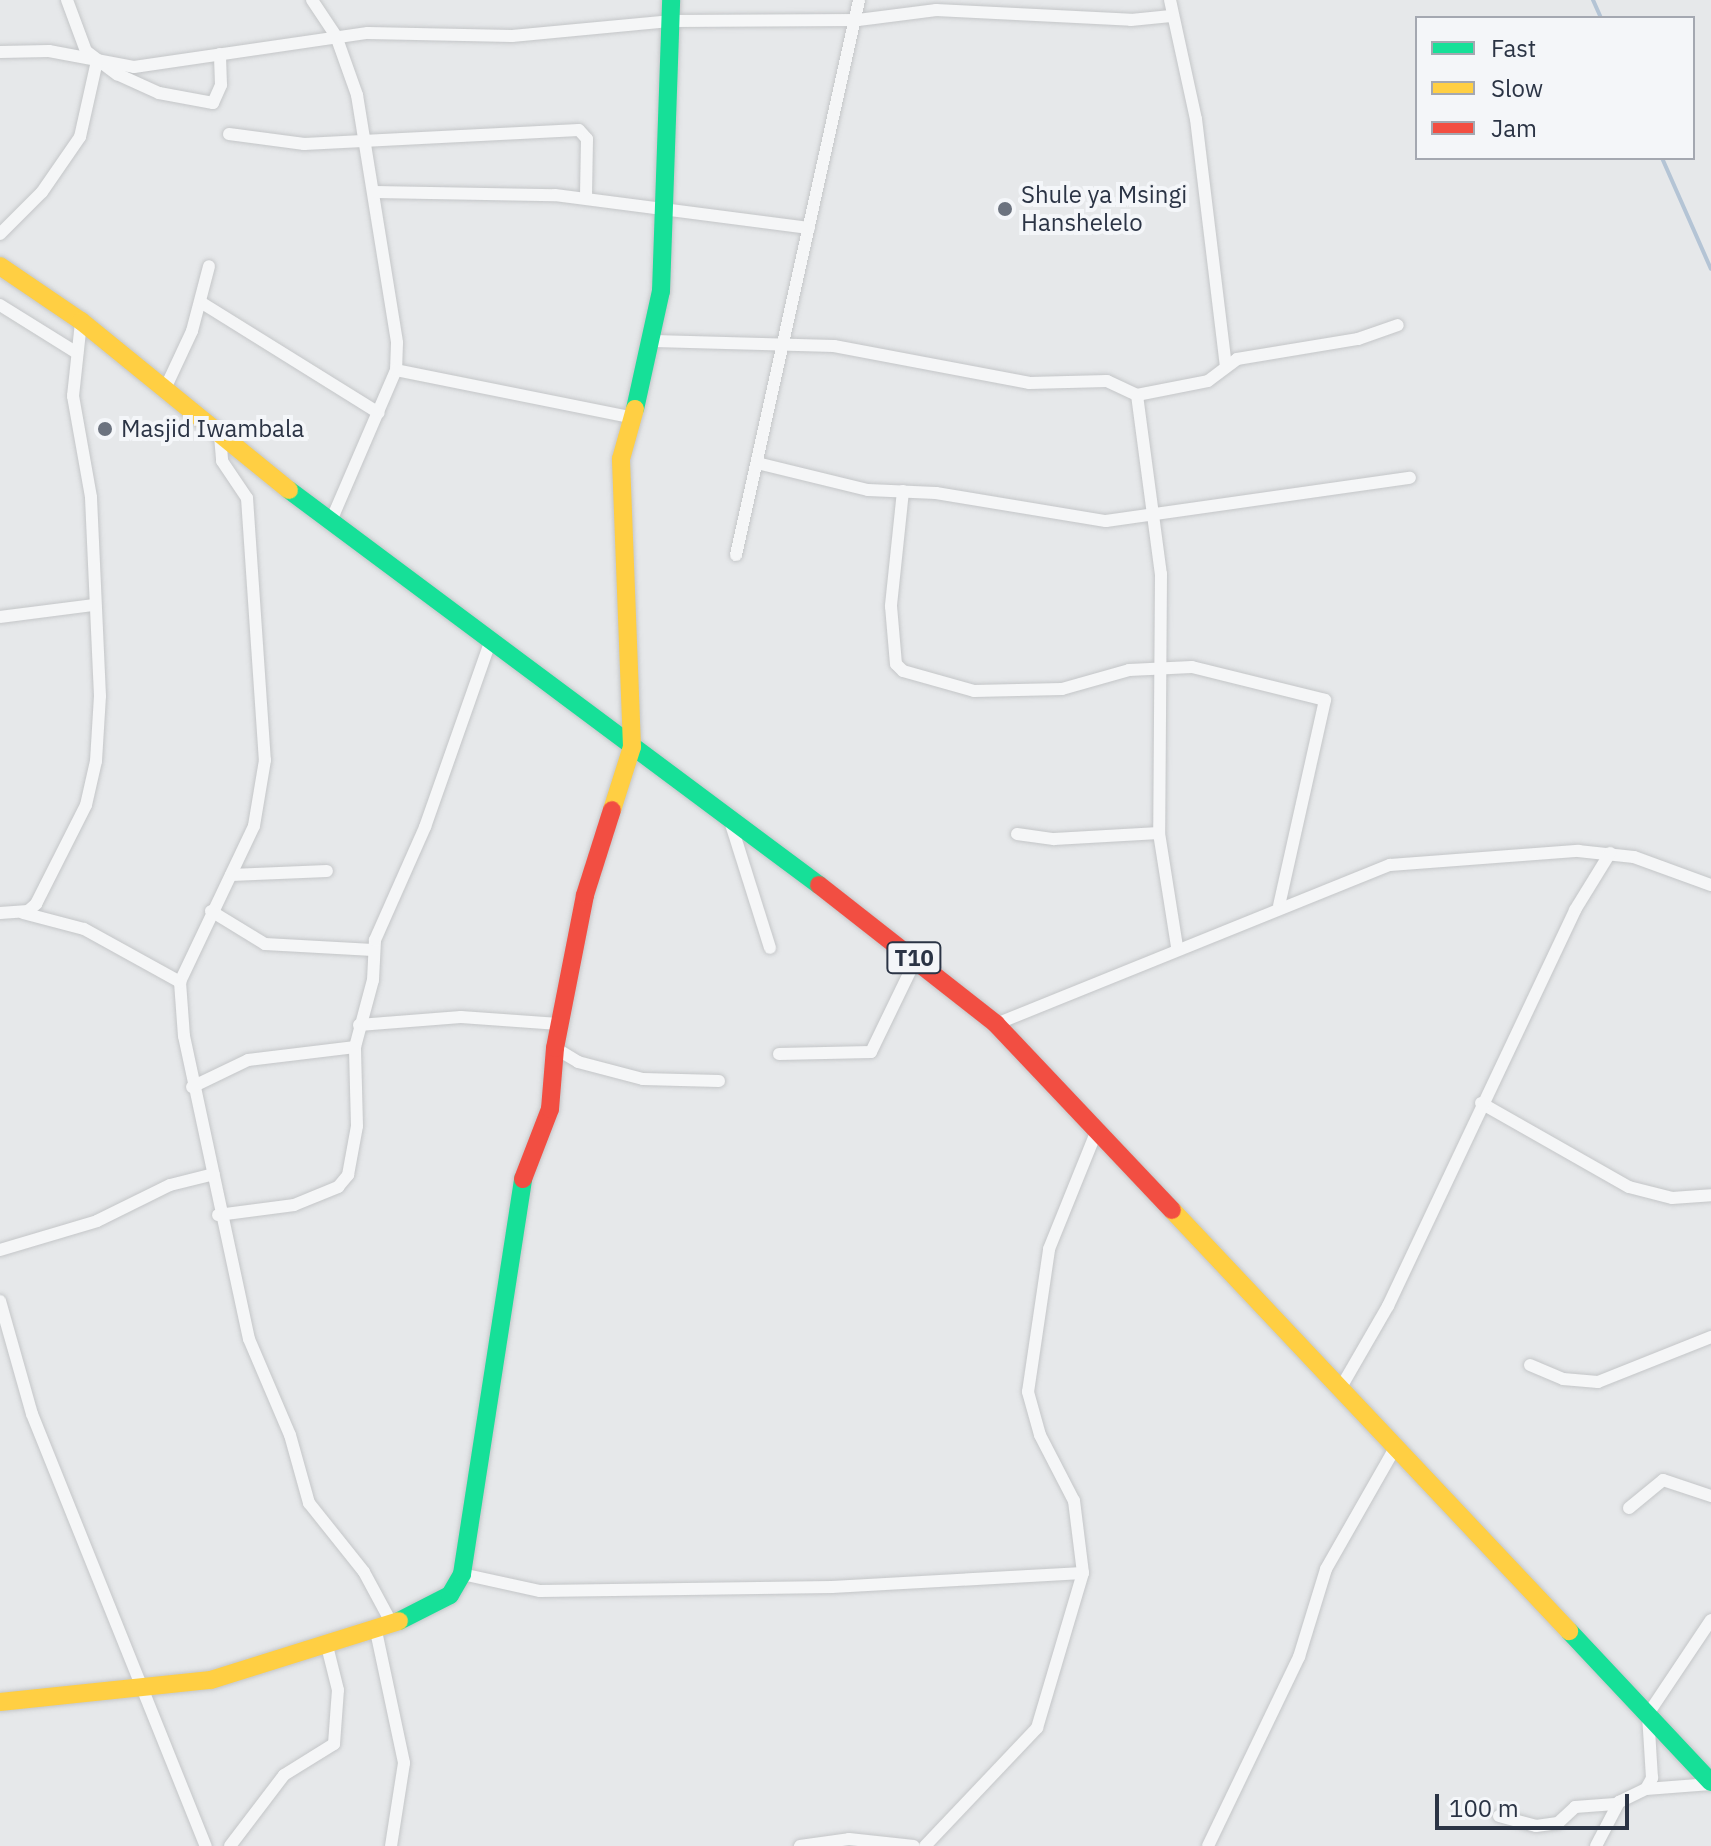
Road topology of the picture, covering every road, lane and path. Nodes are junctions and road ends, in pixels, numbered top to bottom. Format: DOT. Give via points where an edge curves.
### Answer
graph roads {
  1 [pos="67,0"];
  2 [pos="312,0"];
  3 [pos="671,0"];
  4 [pos="859,0"];
  5 [pos="1170,0"];
  6 [pos="1171,16"];
  7 [pos="858,20"];
  8 [pos="672,21"];
  9 [pos="336,36"];
  10 [pos="0,52"];
  11 [pos="220,54"];
  12 [pos="97,61"];
  13 [pos="229,134"];
  14 [pos="364,143"];
  15 [pos="375,192"];
  16 [pos="586,198"];
  17 [pos="662,209"];
  18 [pos="809,228"];
  19 [pos="0,234"];
  20 [pos="0,266"];
  21 [pos="209,266"];
  22 [pos="202,303"];
  23 [pos="0,305"];
  24 [pos="81,321"];
  25 [pos="1398,325"];
  26 [pos="654,341"];
  27 [pos="780,346"];
  28 [pos="77,353"];
  29 [pos="1226,366"];
  30 [pos="396,370"];
  31 [pos="164,391"];
  32 [pos="1137,395"];
  33 [pos="379,413"];
  34 [pos="629,417"];
  35 [pos="220,436"];
  36 [pos="757,463"];
  37 [pos="1410,478"];
  38 [pos="903,491"];
  39 [pos="1154,516"];
  40 [pos="330,523"];
  41 [pos="736,555"];
  42 [pos="94,605"];
  43 [pos="0,617"];
  44 [pos="490,642"];
  45 [pos="1156,667"];
  46 [pos="632,747"];
  47 [pos="728,814"];
  48 [pos="1159,833"];
  49 [pos="1017,834"];
  50 [pos="1610,853"];
  51 [pos="327,871"];
  52 [pos="231,875"];
  53 [pos="1711,885"];
  54 [pos="1279,906"];
  55 [pos="211,911"];
  56 [pos="0,913"];
  57 [pos="23,913"];
  58 [pos="1177,947"];
  59 [pos="770,948"];
  60 [pos="373,950"];
  61 [pos="916,959"];
  62 [pos="180,982"];
  63 [pos="559,1024"];
  64 [pos="996,1024"];
  65 [pos="359,1025"];
  66 [pos="355,1047"];
  67 [pos="555,1048"];
  68 [pos="779,1054"];
  69 [pos="719,1081"];
  70 [pos="192,1087"];
  71 [pos="1481,1103"];
  72 [pos="1098,1127"];
  73 [pos="214,1174"];
  74 [pos="1711,1195"];
  75 [pos="218,1215"];
  76 [pos="0,1250"];
  77 [pos="0,1301"];
  78 [pos="1711,1337"];
  79 [pos="1530,1365"];
  80 [pos="1340,1389"];
  81 [pos="1394,1450"];
  82 [pos="1711,1496"];
  83 [pos="1629,1508"];
  84 [pos="1083,1573"];
  85 [pos="462,1574"];
  86 [pos="1711,1620"];
  87 [pos="384,1627"];
  88 [pos="326,1642"];
  89 [pos="147,1689"];
  90 [pos="0,1702"];
  91 [pos="1648,1714"];
  92 [pos="1711,1783"];
  93 [pos="1646,1789"];
  94 [pos="1615,1804"];
  95 [pos="1499,1816"];
  96 [pos="206,1846"];
  97 [pos="230,1846"];
  98 [pos="391,1846"];
  99 [pos="800,1846"];
  100 [pos="914,1846"];
  101 [pos="925,1846"];
  102 [pos="1208,1846"];
  103 [pos="1596,1846"];
  1 -- 12 [label="street" via="80,42"];
  2 -- 9 [label="street"];
  3 -- 8 [label="main road"];
  4 -- 7 [label="street"];
  5 -- 6 [label="street"];
  6 -- 7 [label="street" via="1115,20 936,10"];
  6 -- 29 [label="street" via="1196,119"];
  7 -- 8 [label="street"];
  7 -- 18 [label="street"];
  8 -- 9 [label="street" via="512,36"];
  8 -- 17 [label="main road"];
  9 -- 11 [label="street"];
  9 -- 14 [label="street" via="357,95"];
  10 -- 12 [label="street" via="49,51"];
  11 -- 12 [label="street" via="134,67"];
  11 -- 12 [label="street" via="221,85 210,104 159,93"];
  12 -- 19 [label="street" via="80,137 42,192"];
  13 -- 14 [label="street" via="259,142"];
  14 -- 15 [label="street"];
  14 -- 16 [label="street" via="579,130 586,136"];
  15 -- 16 [label="street"];
  15 -- 30 [label="street" via="394,313"];
  16 -- 17 [label="street"];
  17 -- 18 [label="street"];
  17 -- 26 [label="main road"];
  18 -- 27 [label="street"];
  20 -- 24 [label="main road, T10"];
  21 -- 22 [label="street"];
  22 -- 31 [label="street"];
  22 -- 33 [label="street"];
  23 -- 28 [label="street"];
  24 -- 28 [label="street"];
  24 -- 31 [label="main road, T10"];
  25 -- 29 [label="street"];
  26 -- 27 [label="street"];
  26 -- 34 [label="main road"];
  27 -- 32 [label="street" via="834,346 1029,383 1107,381"];
  27 -- 36 [label="street"];
  28 -- 42 [label="street" via="75,414 91,497"];
  29 -- 32 [label="street" via="1190,387"];
  30 -- 33 [label="street"];
  30 -- 34 [label="street"];
  31 -- 35 [label="main road, T10"];
  32 -- 39 [label="street"];
  33 -- 40 [label="street"];
  34 -- 46 [label="main road" via="620,504"];
  35 -- 40 [label="main road, T10"];
  35 -- 52 [label="street" via="222,461 247,498 265,741 254,826"];
  36 -- 38 [label="street" via="868,490"];
  36 -- 41 [label="street"];
  37 -- 39 [label="street"];
  38 -- 39 [label="street" via="1106,521"];
  38 -- 45 [label="street" via="904,526 891,575 891,633 899,668 941,686 974,691 1062,689"];
  39 -- 45 [label="street" via="1162,600"];
  40 -- 44 [label="main road, T10"];
  42 -- 43 [label="street"];
  42 -- 57 [label="street" via="100,696 90,793 36,904"];
  44 -- 46 [label="main road, T10"];
  44 -- 60 [label="street" via="425,827"];
  45 -- 48 [label="street"];
  45 -- 54 [label="street" via="1225,671 1327,702"];
  46 -- 47 [label="main road, T10"];
  46 -- 63 [label="main road" via="590,874"];
  47 -- 59 [label="street"];
  47 -- 61 [label="main road, T10"];
  48 -- 49 [label="street" via="1054,839"];
  48 -- 58 [label="street"];
  50 -- 53 [label="street"];
  50 -- 54 [label="street" via="1511,854 1390,865"];
  50 -- 71 [label="street" via="1575,910"];
  51 -- 52 [label="street"];
  52 -- 55 [label="street"];
  54 -- 58 [label="street"];
  55 -- 60 [label="street" via="265,944"];
  55 -- 62 [label="street"];
  56 -- 57 [label="street"];
  57 -- 62 [label="street" via="84,929"];
  58 -- 64 [label="street"];
  60 -- 65 [label="street" via="373,980"];
  61 -- 64 [label="main road, T10"];
  61 -- 68 [label="street" via="871,1052"];
  62 -- 70 [label="street"];
  63 -- 65 [label="street" via="461,1017"];
  63 -- 67 [label="main road"];
  64 -- 72 [label="main road, T10"];
  65 -- 66 [label="street"];
  66 -- 70 [label="street" via="248,1060"];
  66 -- 75 [label="street" via="357,1136 345,1181 294,1205"];
  67 -- 69 [label="street" via="578,1062 643,1079"];
  67 -- 85 [label="main road" via="550,1109 525,1168 495,1333"];
  70 -- 73 [label="street"];
  71 -- 74 [label="street" via="1629,1187 1672,1198"];
  71 -- 80 [label="street" via="1388,1306"];
  72 -- 80 [label="main road, T10"];
  72 -- 84 [label="street" via="1049,1249 1028,1392 1040,1435 1074,1501"];
  73 -- 75 [label="street"];
  73 -- 76 [label="street" via="170,1185 97,1221"];
  75 -- 87 [label="street" via="249,1339 290,1435 309,1503 364,1572"];
  77 -- 89 [label="street" via="32,1414"];
  78 -- 79 [label="street" via="1598,1382 1563,1379"];
  80 -- 81 [label="main road, T10"];
  81 -- 91 [label="main road, T10"];
  81 -- 102 [label="street" via="1326,1569 1299,1657"];
  82 -- 83 [label="street" via="1663,1480"];
  84 -- 85 [label="street" via="832,1587 540,1591"];
  84 -- 101 [label="street" via="1037,1728"];
  85 -- 87 [label="main road" via="442,1603"];
  86 -- 91 [label="street"];
  87 -- 88 [label="main road"];
  87 -- 98 [label="street" via="404,1763"];
  88 -- 89 [label="main road" via="211,1680"];
  88 -- 97 [label="street" via="338,1690 334,1744 284,1775"];
  89 -- 90 [label="main road"];
  89 -- 96 [label="street"];
  91 -- 92 [label="main road, T10"];
  91 -- 93 [label="street" via="1652,1778"];
  92 -- 93 [label="street"];
  93 -- 94 [label="street"];
  94 -- 95 [label="street" via="1575,1807 1544,1826"];
  94 -- 103 [label="street"];
  99 -- 100 [label="street" via="849,1839"];
}
